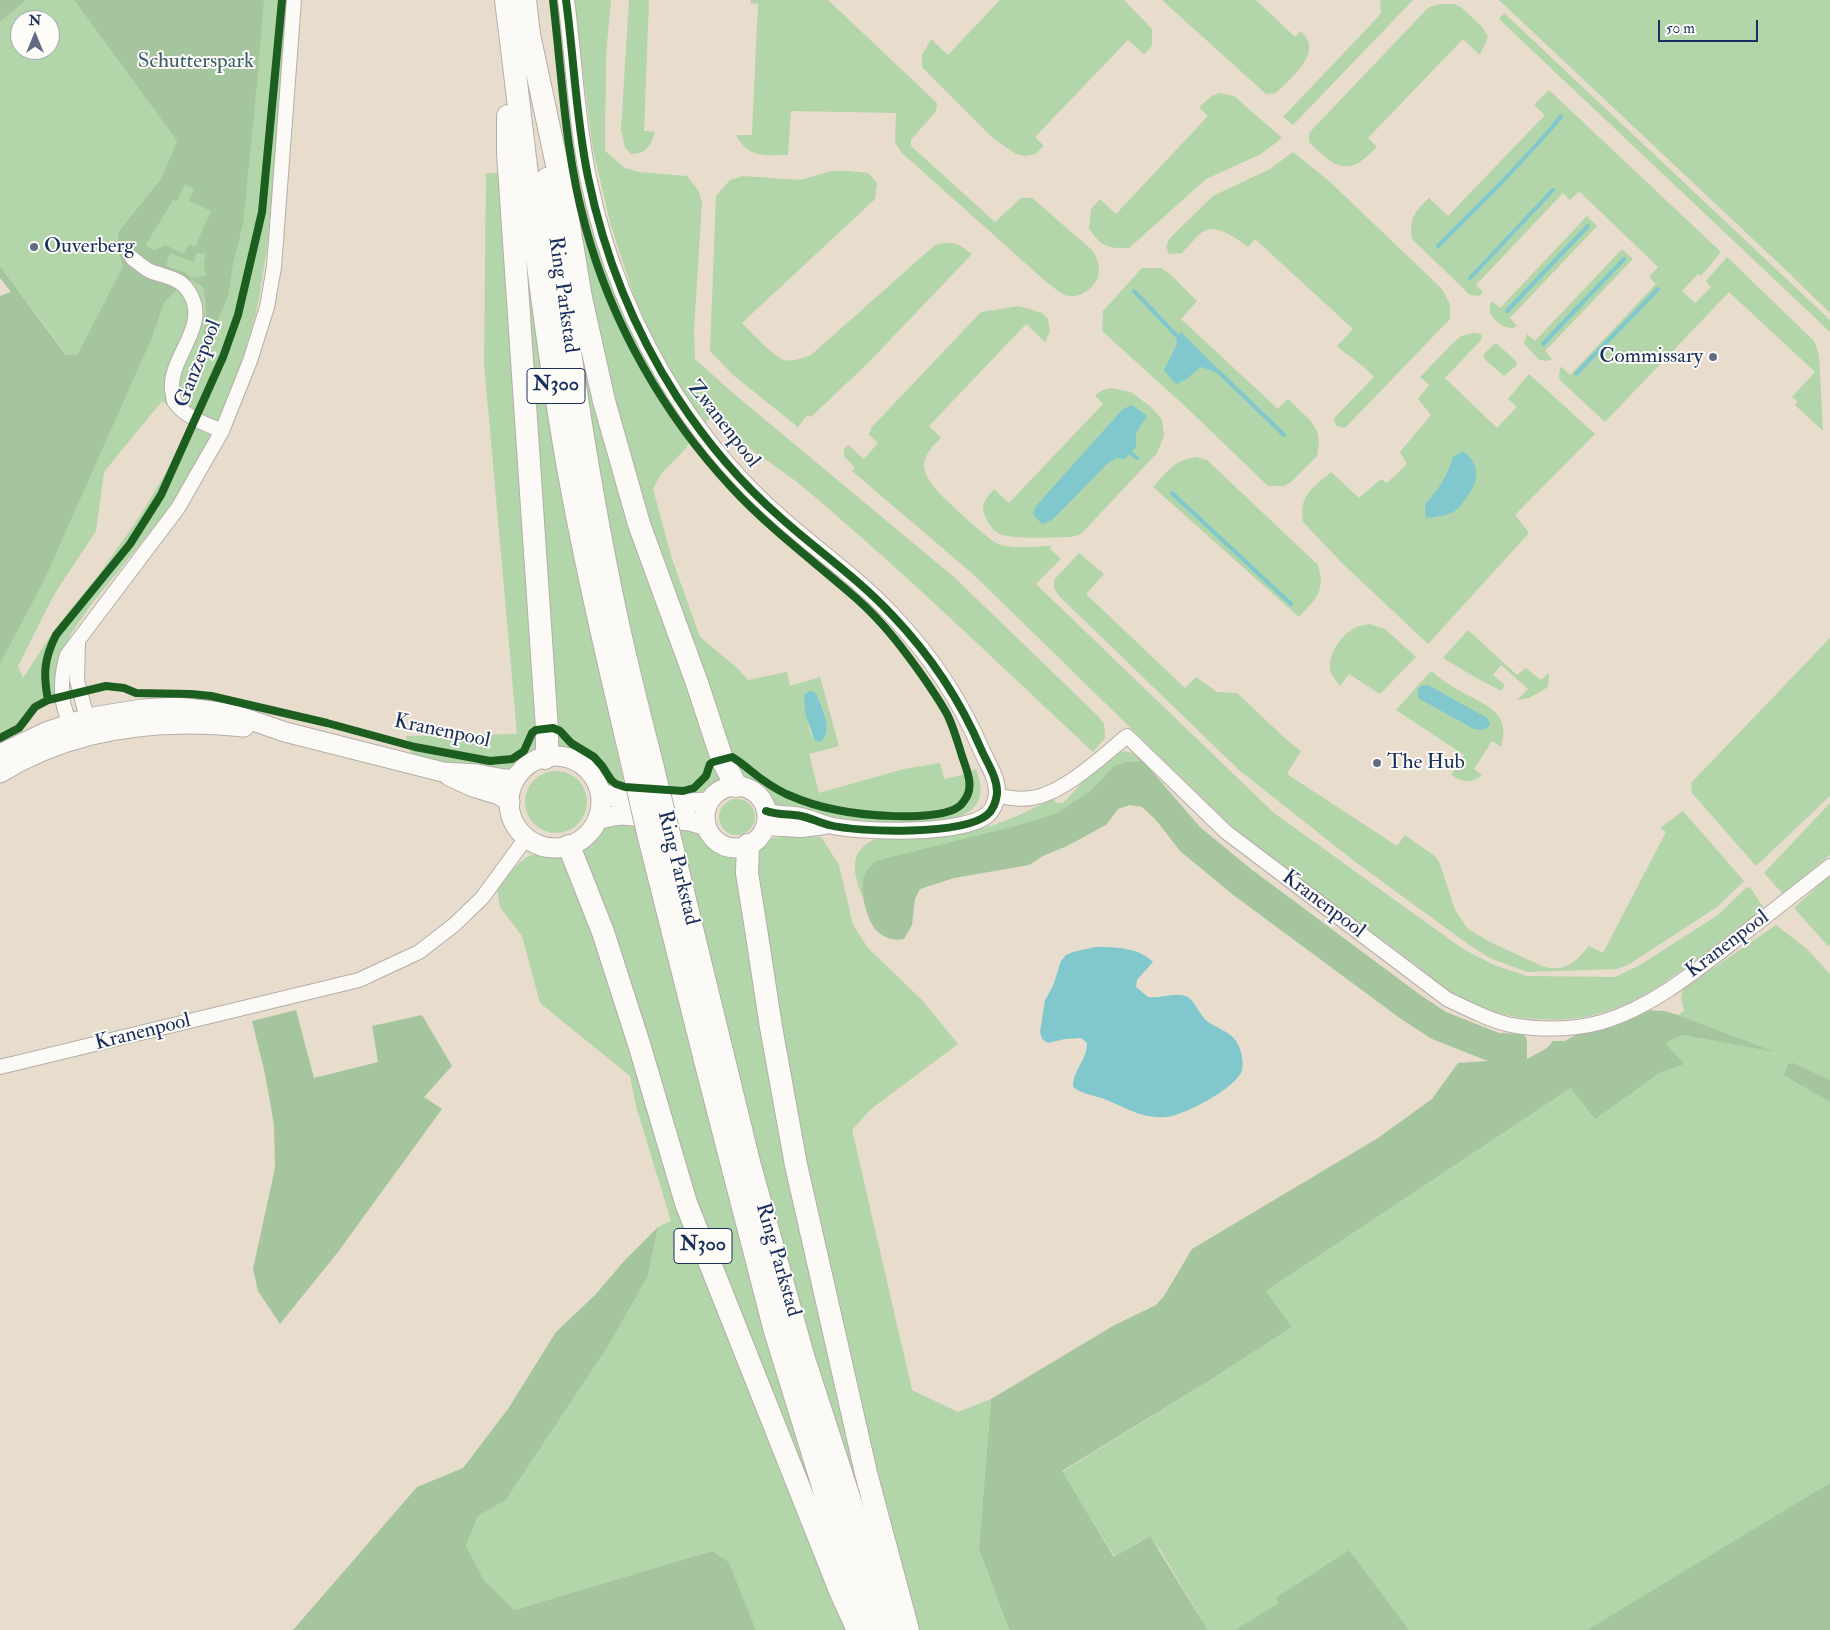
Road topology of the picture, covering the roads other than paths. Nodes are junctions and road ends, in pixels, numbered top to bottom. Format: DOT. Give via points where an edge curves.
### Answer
graph roads {
  1 [pos="294,0"];
  2 [pos="505,0"];
  3 [pos="525,0"];
  4 [pos="566,0"];
  5 [pos="528,30"];
  6 [pos="132,258"];
  7 [pos="222,431"];
  8 [pos="80,726"];
  9 [pos="0,754"];
  10 [pos="545,758"];
  11 [pos="643,768"];
  12 [pos="442,772"];
  13 [pos="0,773"];
  14 [pos="515,779"];
  15 [pos="736,786"];
  16 [pos="600,792"];
  17 [pos="997,794"];
  18 [pos="510,802"];
  19 [pos="709,802"];
  20 [pos="765,819"];
  21 [pos="598,820"];
  22 [pos="706,826"];
  23 [pos="659,833"];
  24 [pos="526,838"];
  25 [pos="748,845"];
  26 [pos="569,846"];
  27 [pos="1830,866"];
  28 [pos="0,1068"];
  29 [pos="858,1630"];
  30 [pos="872,1630"];
  31 [pos="892,1630"];
  32 [pos="908,1630"];
  1 -- 7 [label="street, Ganzepool" via="274,267 250,361"];
  2 -- 10 [label="highway, N300" via="508,152 547,729"];
  2 -- 11 [label="highway, Ring Parkstad / N300" via="546,325 569,472 596,613"];
  3 -- 5 [label="highway, Ring Parkstad / N300"];
  4 -- 17 [label="street, Zwanenpool" via="583,151 593,200 619,285 654,356 693,420 741,479 886,608 917,643 966,718 992,773"];
  5 -- 11 [label="highway, Ring Parkstad / N300" via="564,322"];
  5 -- 15 [label="highway, N300" via="566,202 581,298 604,401 639,524 722,760"];
  6 -- 7 [label="street" via="148,270 181,282 190,292 196,312 195,324 175,368 173,400 187,414"];
  7 -- 8 [label="street, Ganzepool" via="178,508 78,641"];
  8 -- 9 [label="main road" via="35,737"];
  8 -- 12 [label="main road, Kranenpool" via="142,709 194,708 230,713 285,732"];
  8 -- 13 [label="main road"];
  10 -- 14 [label="main road" via="524,768"];
  10 -- 16 [label="main road" via="568,758 581,764 595,779"];
  11 -- 23 [label="highway, Ring Parkstad / N300, bridge"];
  12 -- 14 [label="main road, Kranenpool"];
  12 -- 18 [label="main road, Kranenpool"];
  14 -- 18 [label="main road"];
  15 -- 19 [label="main road" via="723,788"];
  15 -- 20 [label="main road" via="755,793 764,804"];
  16 -- 19 [label="main road" via="615,798"];
  16 -- 21 [label="main road"];
  17 -- 20 [label="street" via="992,810 985,817 956,826 881,830 830,825 802,816 772,813"];
  17 -- 27 [label="street, Kranenpool" via="1007,798 1031,798 1050,792 1091,767 1127,736 1226,832 1448,999 1478,1014 1510,1024 1542,1028 1569,1028 1602,1022 1645,1004 1697,970"];
  18 -- 24 [label="main road" via="518,830"];
  19 -- 22 [label="main road" via="705,811"];
  20 -- 25 [label="main road" via="758,838"];
  21 -- 22 [label="main road" via="622,815 690,821"];
  21 -- 26 [label="main road" via="589,834"];
  22 -- 25 [label="main road" via="723,845 735,848"];
  23 -- 30 [label="highway, Ring Parkstad / N300" via="712,1091 775,1331"];
  23 -- 31 [label="highway, Ring Parkstad / N300" via="804,1359"];
  24 -- 26 [label="main road" via="551,848"];
  24 -- 28 [label="street, Kranenpool" via="482,898 454,925 419,952 359,980"];
  25 -- 32 [label="highway" via="747,868 756,929 796,1165 866,1473"];
  26 -- 29 [label="highway, N300" via="603,932 686,1203"];
}
